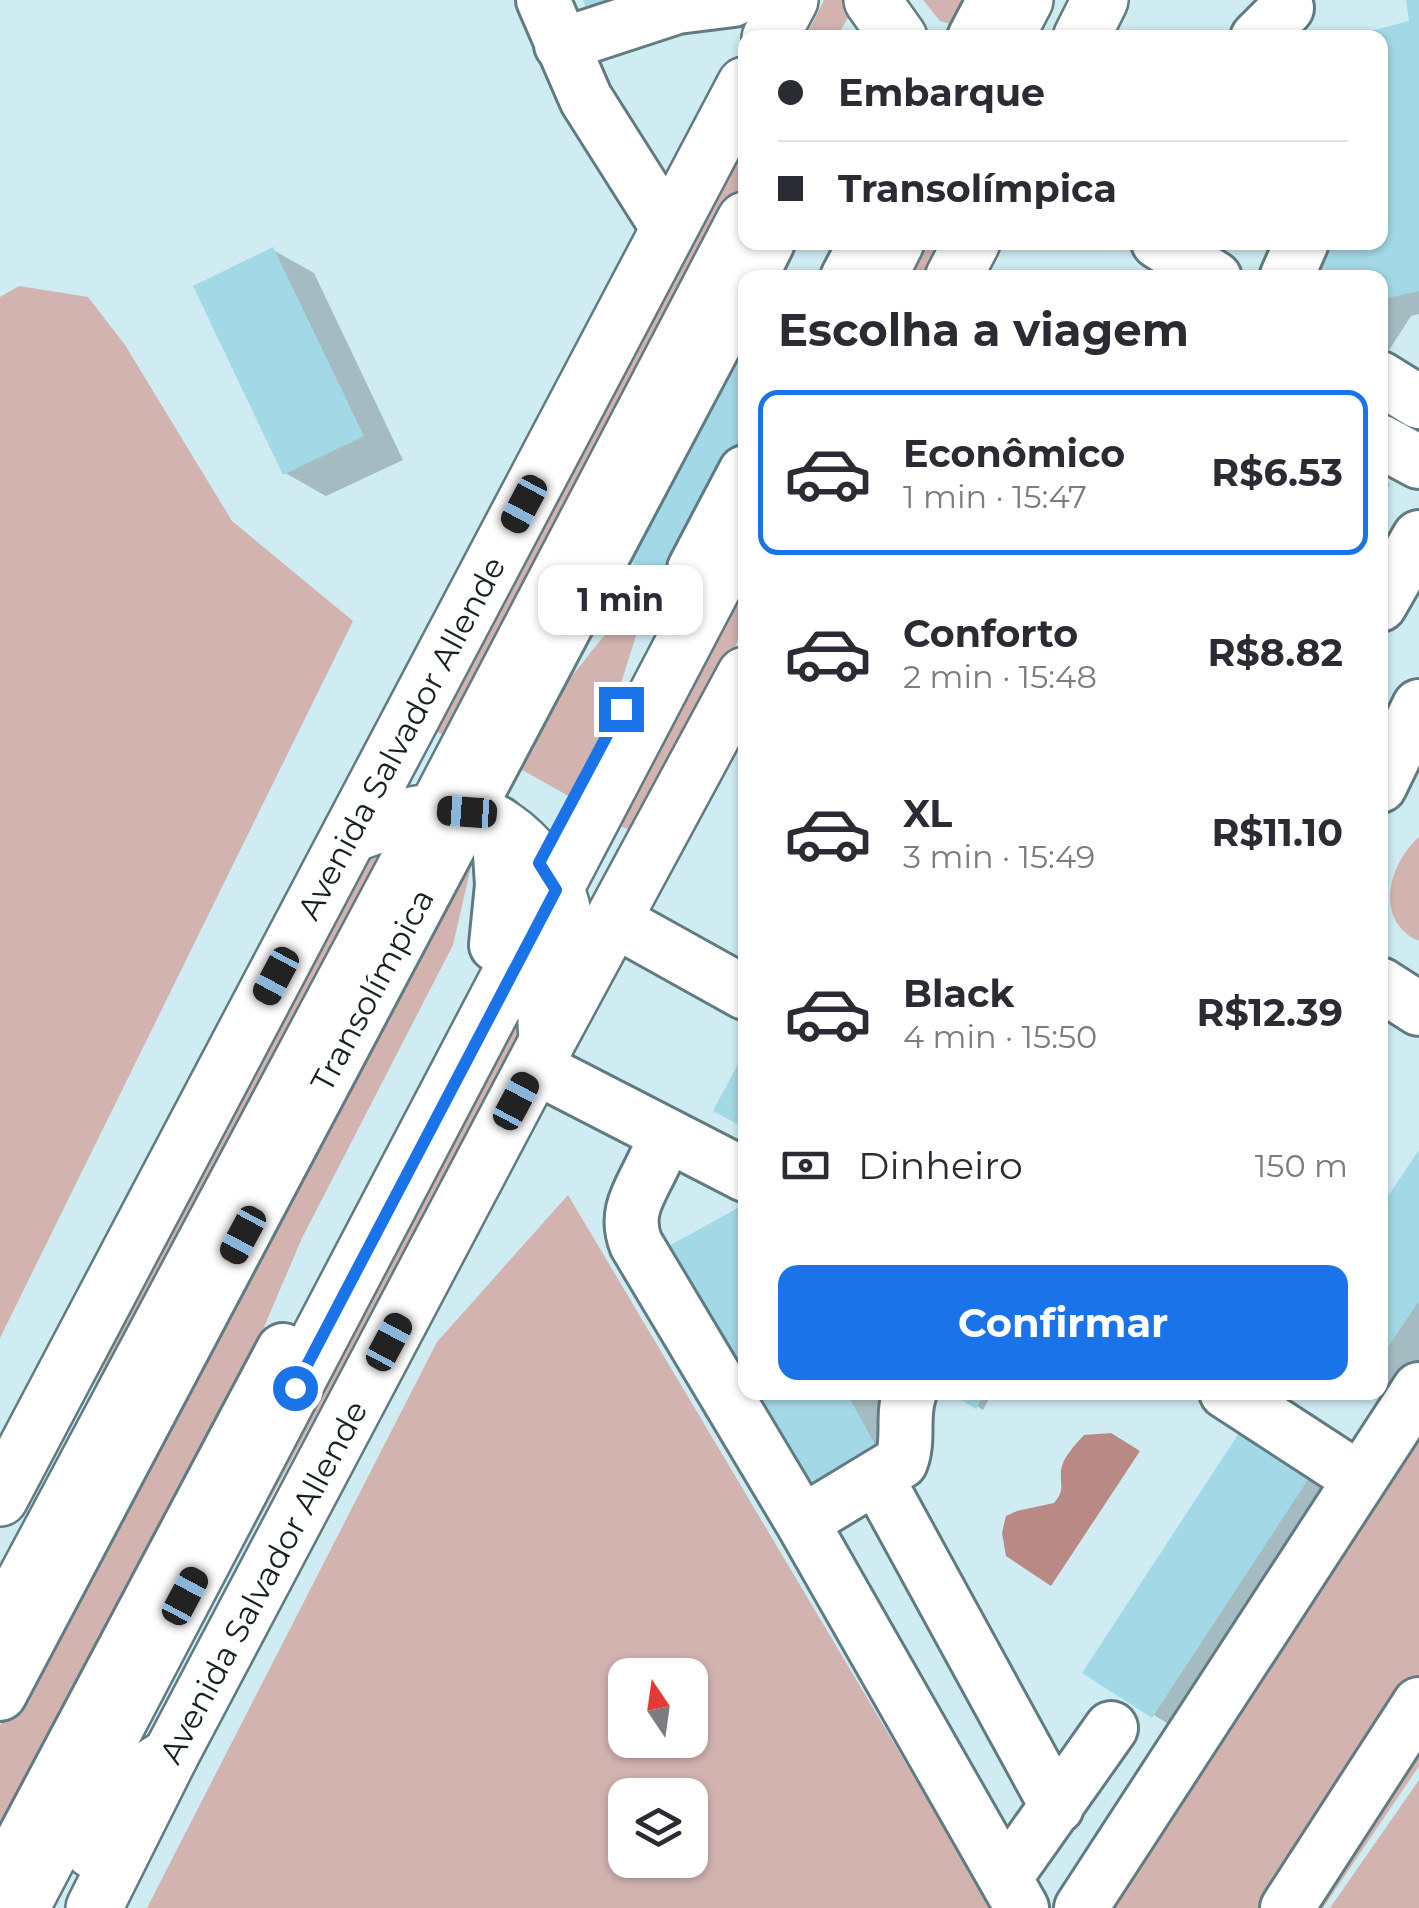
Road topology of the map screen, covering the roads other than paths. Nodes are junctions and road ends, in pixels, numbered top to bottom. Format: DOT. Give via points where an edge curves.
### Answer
graph roads {
  1 [pos="733,0"];
  2 [pos="790,0"];
  3 [pos="994,0"];
  4 [pos="1025,0"];
  5 [pos="1100,0"];
  6 [pos="552,22"];
  7 [pos="774,30"];
  8 [pos="978,30"];
  9 [pos="1008,30"];
  10 [pos="1084,30"];
  11 [pos="738,98"];
  12 [pos="667,227"];
  13 [pos="738,235"];
  14 [pos="1171,250"];
  15 [pos="1202,270"];
  16 [pos="738,300"];
  17 [pos="1388,383"];
  18 [pos="1419,402"];
  19 [pos="1388,445"];
  20 [pos="1419,462"];
  21 [pos="738,486"];
  22 [pos="1419,537"];
  23 [pos="738,539"];
  24 [pos="1388,591"];
  25 [pos="1419,706"];
  26 [pos="737,709"];
  27 [pos="1388,770"];
  28 [pos="467,815"];
  29 [pos="350,836"];
  30 [pos="547,876"];
  31 [pos="612,919"];
  32 [pos="496,945"];
  33 [pos="738,989"];
  34 [pos="1388,989"];
  35 [pos="1419,1009"];
  36 [pos="541,1054"];
  37 [pos="655,1160"];
  38 [pos="738,1171"];
  39 [pos="907,1400"];
  40 [pos="1238,1400"];
  41 [pos="1395,1400"];
  42 [pos="877,1478"];
  43 [pos="1358,1478"];
  44 [pos="0,1498"];
  45 [pos="802,1522"];
  46 [pos="0,1627"];
  47 [pos="0,1694"];
  48 [pos="1419,1704"];
  49 [pos="1111,1728"];
  50 [pos="170,1756"];
  51 [pos="1057,1806"];
  52 [pos="0,1884"];
  53 [pos="1014,1893"];
  54 [pos="21,1908"];
  55 [pos="56,1908"];
  56 [pos="94,1908"];
  57 [pos="1081,1908"];
  58 [pos="1287,1908"];
  1 -- 6 [label="lane"];
  2 -- 7 [label="main road"];
  3 -- 8 [label="lane"];
  4 -- 9 [label="main road"];
  5 -- 10 [label="main road"];
  6 -- 12 [label="lane" via="586,98"];
  11 -- 12 [label="main road, Avenida Salvador Allende"];
  12 -- 29 [label="main road, Avenida Salvador Allende"];
  13 -- 28 [label="main road, Avenida Salvador Allende"];
  14 -- 15 [label="lane"];
  16 -- 28 [label="lane, Transolímpica"];
  17 -- 18 [label="lane"];
  19 -- 20 [label="lane"];
  21 -- 30 [label="lane"];
  22 -- 24 [label="lane"];
  23 -- 30 [label="main road, Avenida Salvador Allende" via="588,820"];
  25 -- 27 [label="lane"];
  26 -- 31 [label="main road, Avenida Salvador Allende"];
  28 -- 29 [label="main road" via="416,812"];
  28 -- 30 [label="main road" via="516,837"];
  28 -- 32 [label="lane" via="502,885"];
  28 -- 46 [label="main road, Avenida Salvador Allende"];
  28 -- 47 [label="lane, Transolímpica"];
  29 -- 44 [label="main road, Avenida Salvador Allende"];
  30 -- 32 [label="lane"];
  30 -- 36 [label="main road" via="563,914 562,945"];
  30 -- 54 [label="main road, Avenida Salvador Allende"];
  31 -- 33 [label="lane"];
  31 -- 36 [label="main road, Avenida Salvador Allende"];
  32 -- 52 [label="lane"];
  34 -- 35 [label="lane"];
  36 -- 38 [label="lane"];
  36 -- 50 [label="main road, Avenida Salvador Allende"];
  37 -- 45 [label="lane" via="630,1214 636,1244"];
  39 -- 42 [label="lane" via="905,1450"];
  40 -- 43 [label="lane"];
  41 -- 43 [label="lane"];
  42 -- 45 [label="lane"];
  42 -- 51 [label="lane"];
  43 -- 57 [label="lane"];
  45 -- 53 [label="lane"];
  48 -- 58 [label="lane"];
  49 -- 51 [label="lane"];
  50 -- 55 [label="main road" via="124,1792"];
  50 -- 56 [label="main road, Avenida Salvador Allende"];
  51 -- 53 [label="lane"];
}
